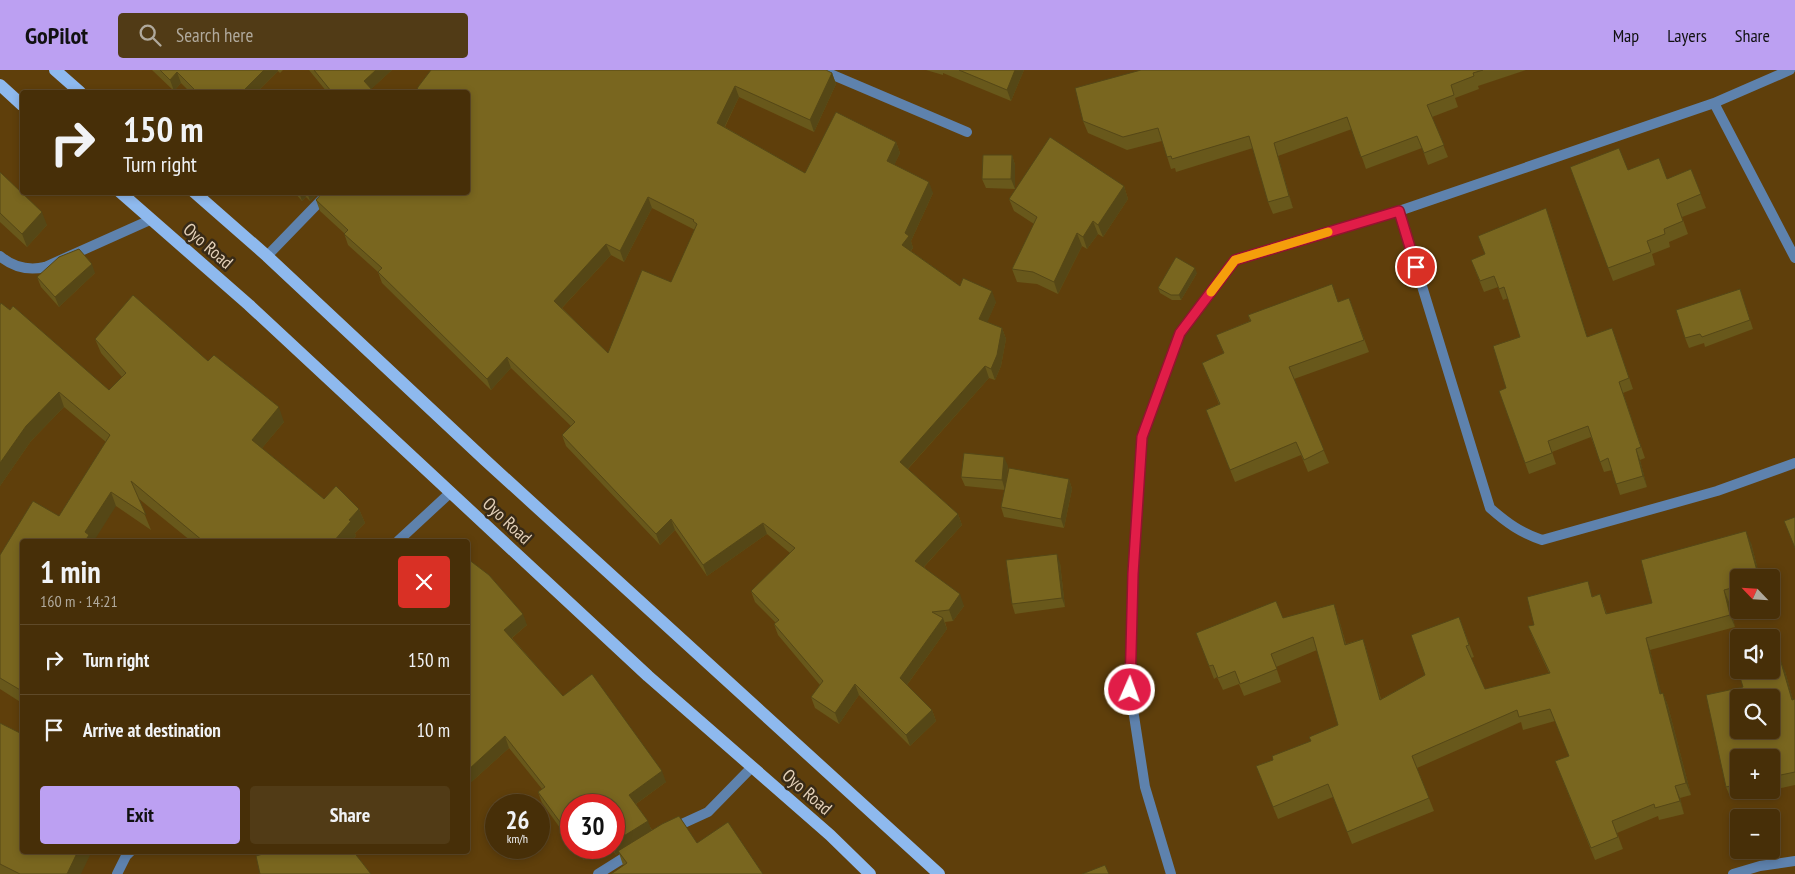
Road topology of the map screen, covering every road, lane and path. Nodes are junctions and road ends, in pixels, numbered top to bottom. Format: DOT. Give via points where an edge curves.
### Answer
graph roads {
  1 [pos="54,70"];
  2 [pos="821,70"];
  3 [pos="1790,70"];
  4 [pos="0,85"];
  5 [pos="78,90"];
  6 [pos="20,103"];
  7 [pos="1714,103"];
  8 [pos="967,132"];
  9 [pos="123,195"];
  10 [pos="197,195"];
  11 [pos="326,195"];
  12 [pos="1399,211"];
  13 [pos="150,220"];
  14 [pos="0,256"];
  15 [pos="267,256"];
  16 [pos="1795,258"];
  17 [pos="1795,463"];
  18 [pos="450,492"];
  19 [pos="400,539"];
  20 [pos="752,767"];
  21 [pos="664,833"];
  22 [pos="640,848"];
  23 [pos="128,854"];
  24 [pos="1795,861"];
  25 [pos="117,874"];
  26 [pos="598,874"];
  27 [pos="870,874"];
  28 [pos="939,874"];
  29 [pos="1171,874"];
  30 [pos="1733,874"];
  1 -- 5 [label="main road"];
  2 -- 8 [label="street"];
  3 -- 7 [label="street"];
  4 -- 6 [label="main road"];
  7 -- 12 [label="street"];
  7 -- 16 [label="street"];
  9 -- 13 [label="main road, Oyo Road"];
  10 -- 15 [label="main road, Oyo Road"];
  11 -- 15 [label="street"];
  12 -- 17 [label="street" via="1490,508 1509,524 1542,540 1717,491"];
  12 -- 29 [label="street" via="1235,260 1180,333 1142,437 1130,690 1145,787"];
  13 -- 14 [label="street" via="45,267 20,268"];
  13 -- 18 [label="main road, Oyo Road" via="248,305"];
  15 -- 28 [label="main road, Oyo Road"];
  18 -- 19 [label="street"];
  18 -- 20 [label="main road, Oyo Road" via="648,676"];
  20 -- 21 [label="street" via="708,812"];
  20 -- 27 [label="main road, Oyo Road"];
  22 -- 26 [label="street"];
  23 -- 25 [label="street"];
  24 -- 30 [label="street"];
}
